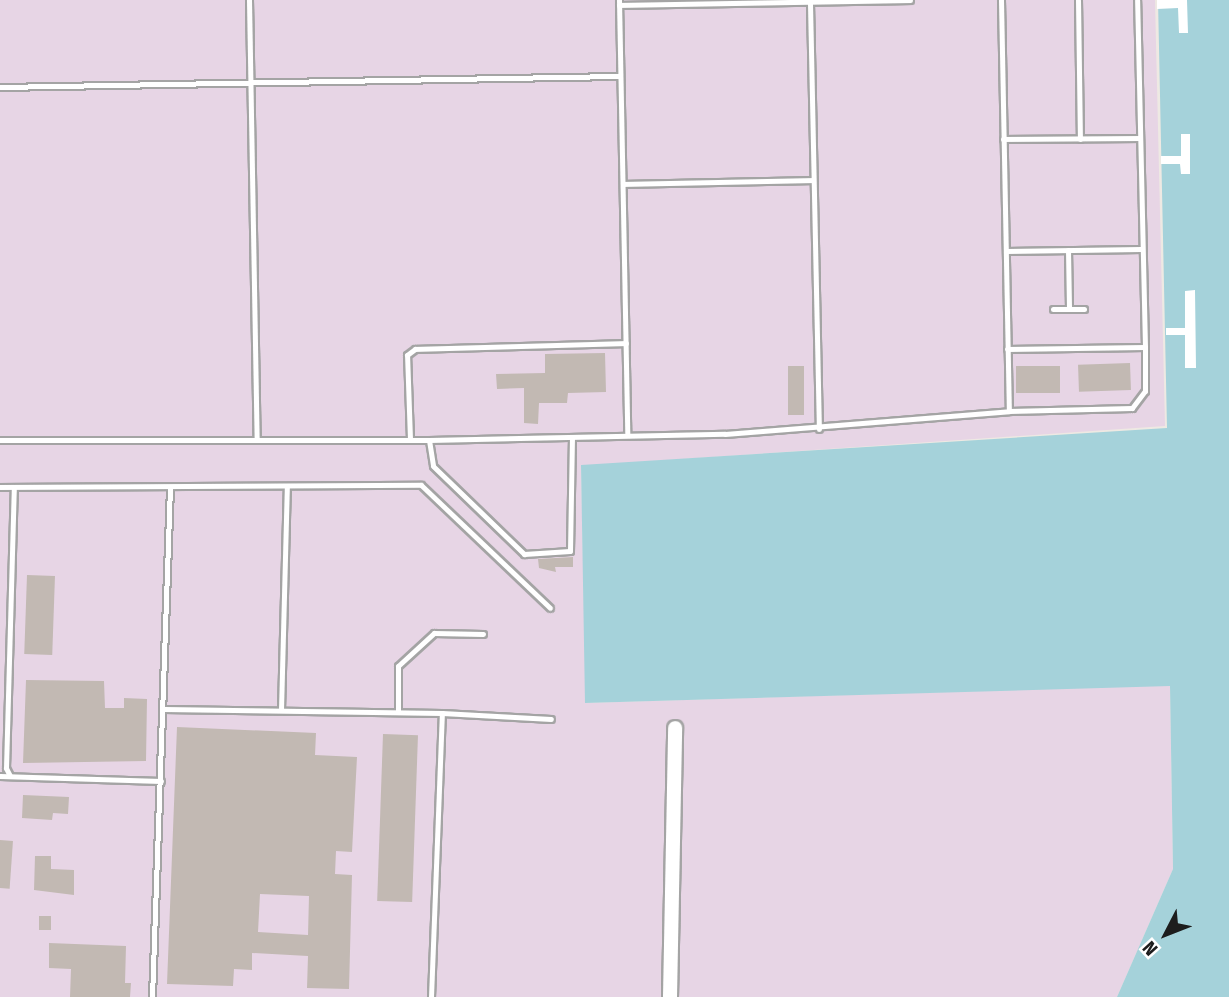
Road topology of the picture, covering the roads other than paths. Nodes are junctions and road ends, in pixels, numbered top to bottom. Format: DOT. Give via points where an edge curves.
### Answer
graph roads {
  1 [pos="249,0"];
  2 [pos="910,0"];
  3 [pos="1001,0"];
  4 [pos="1078,0"];
  5 [pos="1137,0"];
  6 [pos="824,1"];
  7 [pos="619,3"];
  8 [pos="810,3"];
  9 [pos="620,76"];
  10 [pos="251,82"];
  11 [pos="0,88"];
  12 [pos="1139,138"];
  13 [pos="1003,139"];
  14 [pos="1080,139"];
  15 [pos="813,180"];
  16 [pos="623,184"];
  17 [pos="1141,249"];
  18 [pos="1068,250"];
  19 [pos="1006,251"];
  20 [pos="1053,309"];
  21 [pos="1069,309"];
  22 [pos="1084,309"];
  23 [pos="626,343"];
  24 [pos="1145,347"];
  25 [pos="1007,349"];
  26 [pos="1009,411"];
  27 [pos="819,429"];
  28 [pos="627,435"];
  29 [pos="572,437"];
  30 [pos="410,439"];
  31 [pos="0,440"];
  32 [pos="257,440"];
  33 [pos="429,440"];
  34 [pos="170,486"];
  35 [pos="287,486"];
  36 [pos="0,487"];
  37 [pos="14,487"];
  38 [pos="550,608"];
  39 [pos="483,634"];
  40 [pos="164,709"];
  41 [pos="281,710"];
  42 [pos="398,712"];
  43 [pos="442,713"];
  44 [pos="551,719"];
  45 [pos="676,728"];
  46 [pos="0,776"];
  47 [pos="10,776"];
  48 [pos="161,781"];
  49 [pos="152,997"];
  50 [pos="431,997"];
  51 [pos="670,997"];
  1 -- 10 [label="lane"];
  2 -- 6 [label="lane"];
  3 -- 13 [label="lane"];
  4 -- 14 [label="lane"];
  5 -- 12 [label="lane"];
  6 -- 8 [label="lane"];
  7 -- 8 [label="lane"];
  7 -- 9 [label="lane"];
  8 -- 15 [label="lane"];
  9 -- 10 [label="lane"];
  9 -- 16 [label="lane"];
  10 -- 11 [label="lane"];
  10 -- 32 [label="lane"];
  12 -- 14 [label="lane"];
  12 -- 17 [label="lane"];
  13 -- 14 [label="lane"];
  13 -- 19 [label="lane"];
  15 -- 16 [label="lane"];
  15 -- 27 [label="lane"];
  16 -- 23 [label="lane"];
  17 -- 18 [label="lane"];
  17 -- 24 [label="lane"];
  18 -- 19 [label="lane"];
  18 -- 21 [label="lane"];
  19 -- 25 [label="lane"];
  20 -- 21 [label="lane"];
  21 -- 22 [label="lane"];
  23 -- 28 [label="lane"];
  23 -- 30 [label="lane" via="415,349 407,355"];
  24 -- 25 [label="lane"];
  24 -- 26 [label="lane" via="1144,391 1132,408"];
  25 -- 26 [label="lane"];
  26 -- 27 [label="lane"];
  27 -- 28 [label="lane"];
  28 -- 29 [label="lane"];
  29 -- 33 [label="lane"];
  29 -- 33 [label="lane" via="572,546 568,552 524,554 437,472 430,462"];
  30 -- 32 [label="lane"];
  30 -- 33 [label="lane"];
  31 -- 32 [label="lane"];
  34 -- 35 [label="lane"];
  34 -- 37 [label="lane"];
  34 -- 40 [label="lane"];
  35 -- 38 [label="lane" via="421,485"];
  35 -- 41 [label="lane"];
  36 -- 37 [label="lane"];
  37 -- 47 [label="lane" via="6,768"];
  39 -- 42 [label="lane" via="434,633 398,666"];
  40 -- 41 [label="lane"];
  40 -- 48 [label="lane"];
  41 -- 42 [label="lane"];
  42 -- 43 [label="lane"];
  43 -- 44 [label="lane"];
  43 -- 50 [label="lane"];
  45 -- 51 [label="street"];
  46 -- 47 [label="lane"];
  47 -- 48 [label="lane"];
  48 -- 49 [label="lane"];
}
